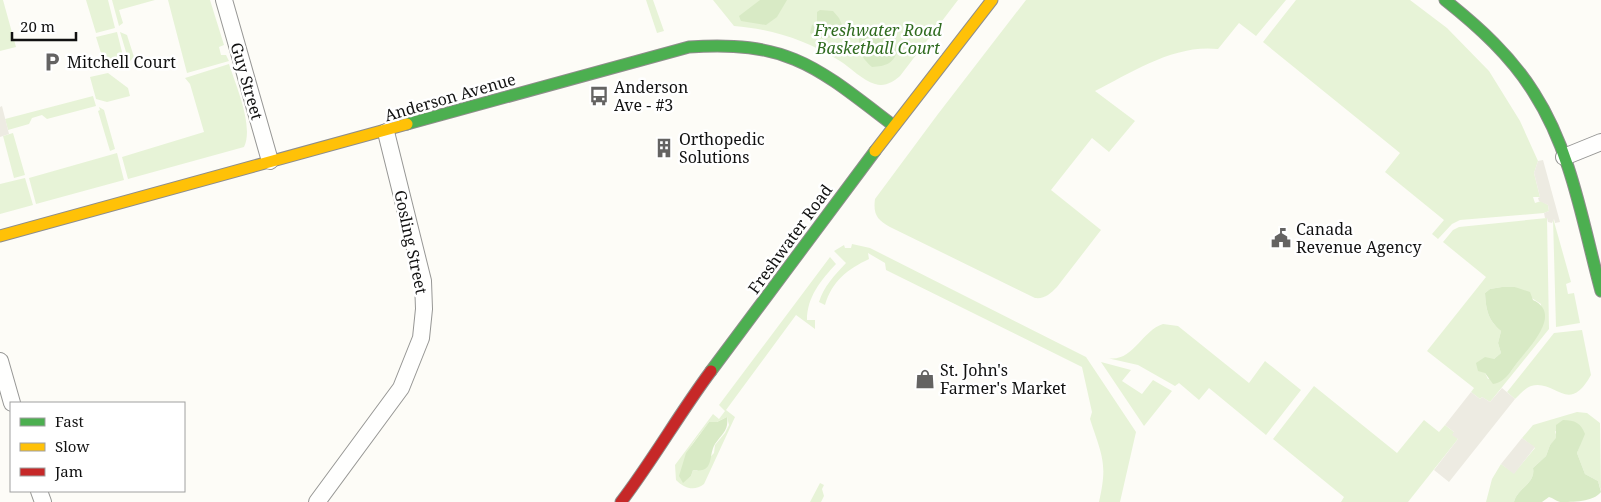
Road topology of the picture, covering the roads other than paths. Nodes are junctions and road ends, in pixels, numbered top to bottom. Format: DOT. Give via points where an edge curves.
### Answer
graph roads {
  1 [pos="224,0"];
  2 [pos="992,0"];
  3 [pos="1445,0"];
  4 [pos="894,126"];
  5 [pos="386,132"];
  6 [pos="1601,142"];
  7 [pos="1564,157"];
  8 [pos="270,161"];
  9 [pos="0,236"];
  10 [pos="1601,291"];
  11 [pos="0,361"];
  12 [pos="12,402"];
  13 [pos="317,502"];
  14 [pos="621,502"];
  1 -- 8 [label="street, Guy Street"];
  2 -- 4 [label="main road, Freshwater Road"];
  3 -- 7 [label="main road" via="1503,51 1538,99"];
  4 -- 5 [label="main road, Anderson Avenue" via="797,59 750,46 732,45 689,47 661,53"];
  4 -- 14 [label="main road, Freshwater Road" via="680,414 647,468"];
  5 -- 8 [label="main road, Anderson Avenue"];
  5 -- 13 [label="street, Gosling Street" via="423,281 421,338 401,388"];
  6 -- 7 [label="street"];
  7 -- 10 [label="main road"];
  8 -- 9 [label="main road, Anderson Avenue"];
  11 -- 12 [label="street"];
}
